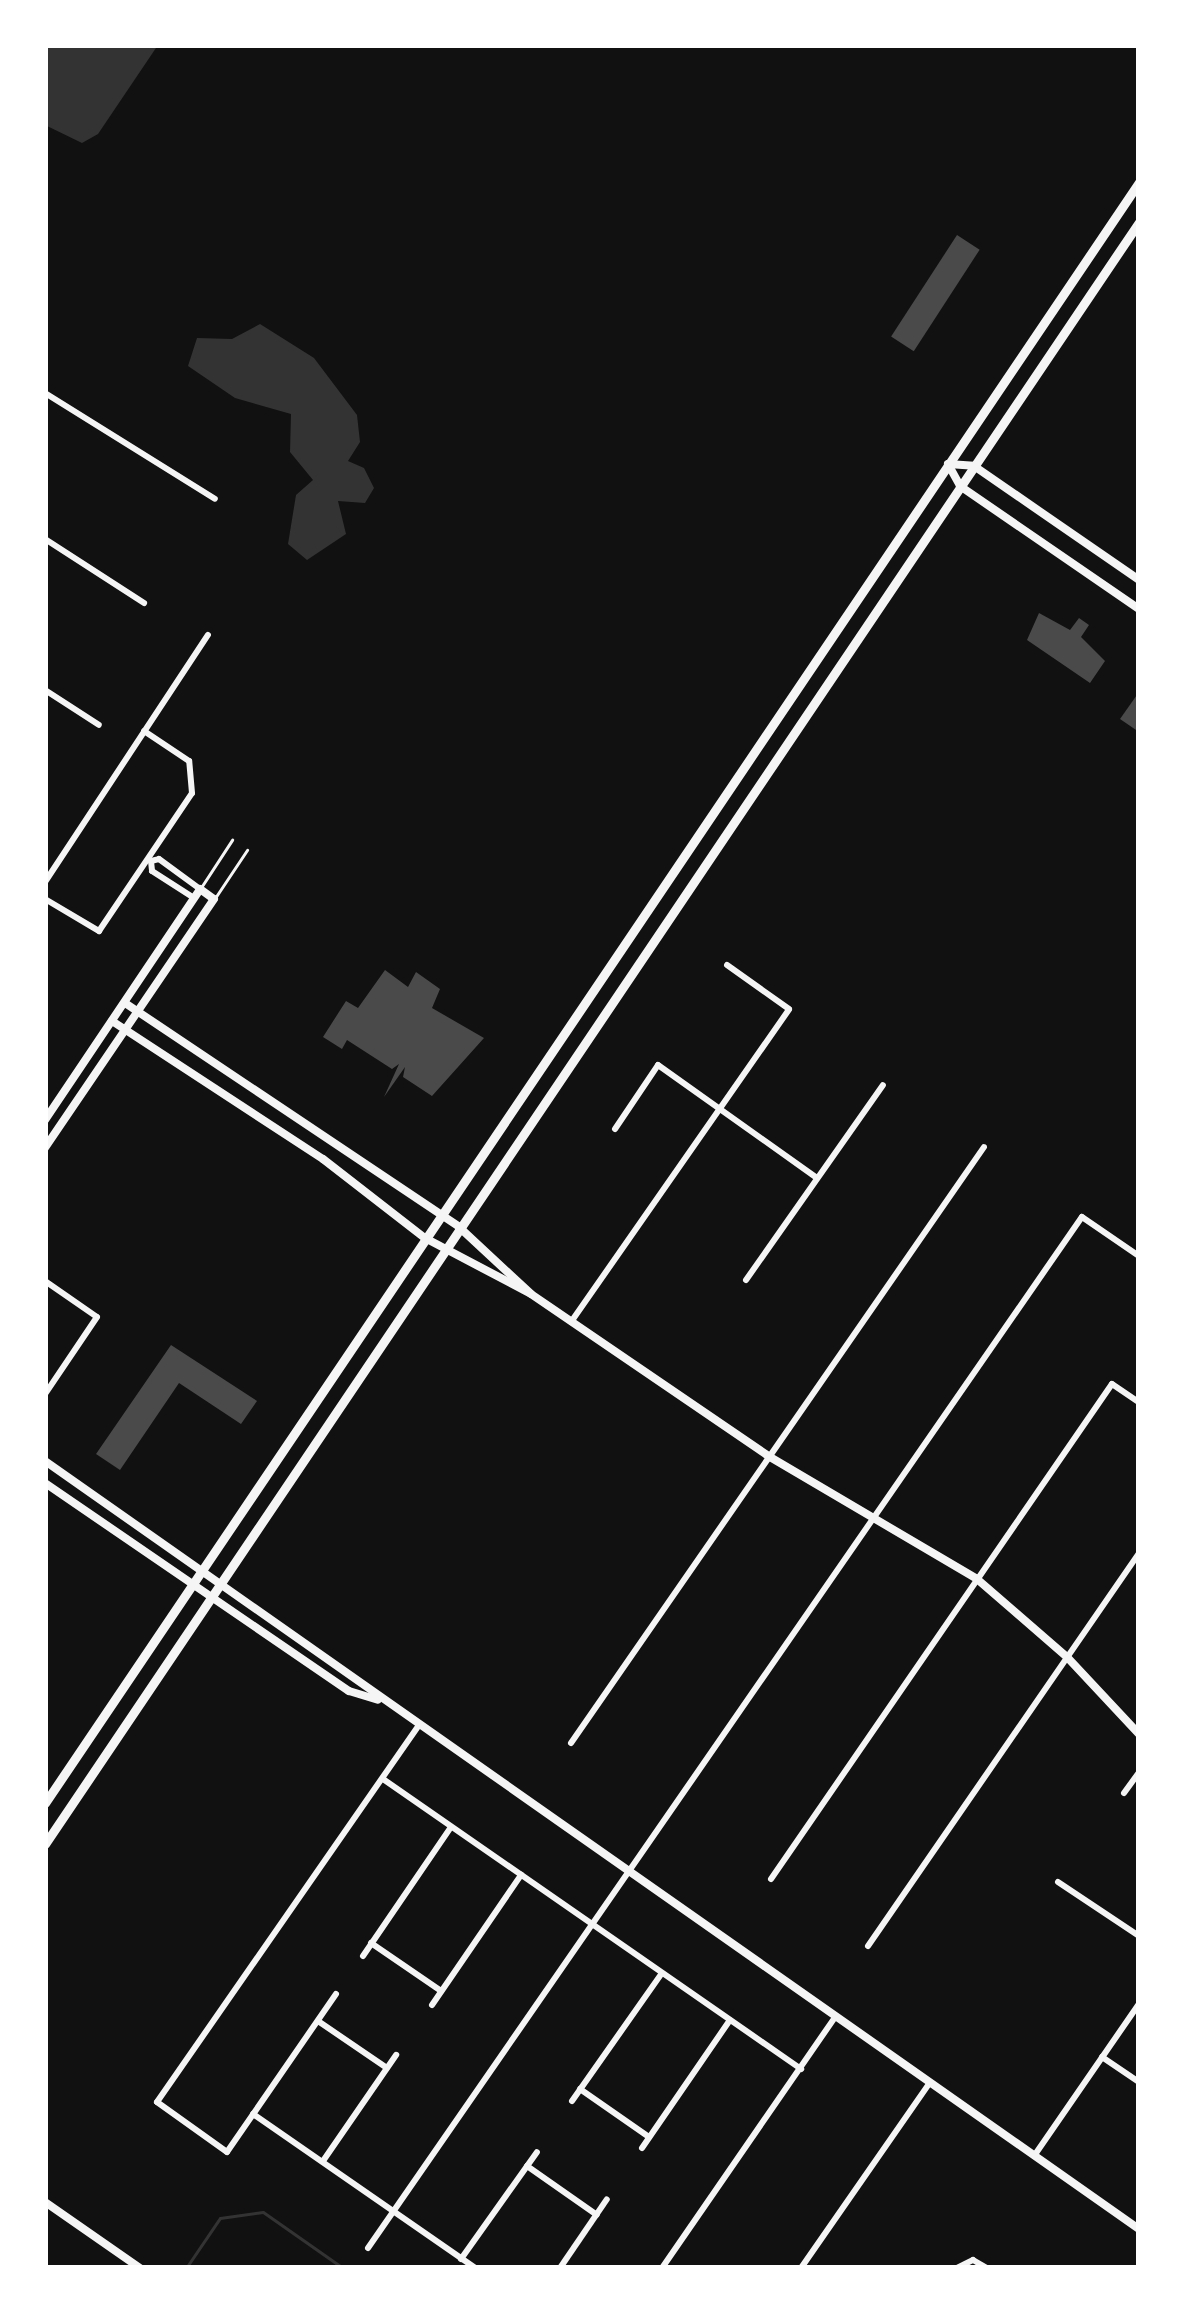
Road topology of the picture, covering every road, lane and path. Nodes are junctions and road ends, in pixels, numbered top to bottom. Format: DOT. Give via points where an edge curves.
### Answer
graph roads {
  1 [pos="1139,182"];
  2 [pos="1139,222"];
  3 [pos="1053,306"];
  4 [pos="1072,319"];
  5 [pos="45,393"];
  6 [pos="948,464"];
  7 [pos="974,466"];
  8 [pos="960,487"];
  9 [pos="215,499"];
  10 [pos="45,539"];
  11 [pos="1139,580"];
  12 [pos="144,603"];
  13 [pos="1139,609"];
  14 [pos="208,635"];
  15 [pos="799,684"];
  16 [pos="45,689"];
  17 [pos="818,697"];
  18 [pos="99,725"];
  19 [pos="144,731"];
  20 [pos="718,804"];
  21 [pos="738,816"];
  22 [pos="232,840"];
  23 [pos="247,850"];
  24 [pos="151,861"];
  25 [pos="176,871"];
  26 [pos="168,881"];
  27 [pos="45,882"];
  28 [pos="197,894"];
  29 [pos="45,899"];
  30 [pos="214,899"];
  31 [pos="629,934"];
  32 [pos="649,947"];
  33 [pos="727,965"];
  34 [pos="124,1003"];
  35 [pos="137,1011"];
  36 [pos="112,1021"];
  37 [pos="125,1029"];
  38 [pos="535,1076"];
  39 [pos="883,1085"];
  40 [pos="553,1089"];
  41 [pos="721,1109"];
  42 [pos="45,1120"];
  43 [pos="615,1129"];
  44 [pos="983,1147"];
  45 [pos="45,1148"];
  46 [pos="817,1178"];
  47 [pos="442,1215"];
  48 [pos="459,1227"];
  49 [pos="425,1238"];
  50 [pos="444,1249"];
  51 [pos="1139,1256"];
  52 [pos="746,1280"];
  53 [pos="45,1281"];
  54 [pos="531,1294"];
  55 [pos="571,1322"];
  56 [pos="345,1356"];
  57 [pos="363,1370"];
  58 [pos="45,1394"];
  59 [pos="1139,1402"];
  60 [pos="770,1457"];
  61 [pos="45,1461"];
  62 [pos="61,1471"];
  63 [pos="47,1485"];
  64 [pos="876,1516"];
  65 [pos="1139,1553"];
  66 [pos="203,1567"];
  67 [pos="977,1580"];
  68 [pos="223,1581"];
  69 [pos="191,1585"];
  70 [pos="211,1598"];
  71 [pos="1067,1657"];
  72 [pos="380,1700"];
  73 [pos="418,1726"];
  74 [pos="1139,1734"];
  75 [pos="571,1743"];
  76 [pos="1139,1772"];
  77 [pos="61,1778"];
  78 [pos="382,1779"];
  79 [pos="81,1790"];
  80 [pos="1124,1793"];
  81 [pos="45,1802"];
  82 [pos="451,1827"];
  83 [pos="45,1844"];
  84 [pos="629,1871"];
  85 [pos="521,1875"];
  86 [pos="771,1879"];
  87 [pos="1058,1882"];
  88 [pos="592,1924"];
  89 [pos="1139,1936"];
  90 [pos="371,1943"];
  91 [pos="868,1946"];
  92 [pos="363,1956"];
  93 [pos="662,1972"];
  94 [pos="441,1991"];
  95 [pos="336,1994"];
  96 [pos="1139,2003"];
  97 [pos="432,2005"];
  98 [pos="834,2019"];
  99 [pos="730,2020"];
  100 [pos="318,2021"];
  101 [pos="395,2055"];
  102 [pos="1102,2057"];
  103 [pos="387,2068"];
  104 [pos="801,2069"];
  105 [pos="1139,2082"];
  106 [pos="928,2085"];
  107 [pos="580,2090"];
  108 [pos="572,2101"];
  109 [pos="253,2114"];
  110 [pos="649,2138"];
  111 [pos="642,2148"];
  112 [pos="537,2152"];
  113 [pos="1034,2156"];
  114 [pos="323,2162"];
  115 [pos="527,2167"];
  116 [pos="608,2200"];
  117 [pos="45,2202"];
  118 [pos="393,2211"];
  119 [pos="597,2215"];
  120 [pos="1139,2229"];
  121 [pos="368,2248"];
  122 [pos="461,2259"];
  123 [pos="140,2268"];
  124 [pos="475,2268"];
  125 [pos="560,2268"];
  126 [pos="662,2268"];
  127 [pos="801,2268"];
  128 [pos="957,2268"];
  129 [pos="987,2268"];
  1 -- 3 [label="main road"];
  2 -- 4 [label="main road"];
  3 -- 4 [label="main road"];
  3 -- 6 [label="main road"];
  4 -- 7 [label="main road"];
  5 -- 9 [label="street"];
  6 -- 7 [label="street"];
  6 -- 8 [label="street"];
  6 -- 15 [label="main road"];
  7 -- 8 [label="main road"];
  7 -- 11 [label="street"];
  8 -- 13 [label="street"];
  8 -- 17 [label="main road"];
  10 -- 12 [label="street"];
  14 -- 19 [label="street"];
  15 -- 17 [label="main road"];
  15 -- 20 [label="main road"];
  16 -- 18 [label="street"];
  17 -- 21 [label="main road"];
  19 -- 24 [label="street" via="195,769 191,793"];
  19 -- 27 [label="street"];
  20 -- 21 [label="main road"];
  20 -- 31 [label="main road"];
  21 -- 32 [label="main road"];
  22 -- 28 [label="lane"];
  23 -- 30 [label="lane"];
  24 -- 25 [label="street"];
  24 -- 26 [label="street"];
  24 -- 29 [label="street" via="99,931"];
  25 -- 26 [label="street"];
  25 -- 28 [label="street"];
  26 -- 28 [label="street"];
  28 -- 30 [label="street"];
  28 -- 34 [label="street"];
  30 -- 35 [label="street"];
  31 -- 32 [label="main road"];
  31 -- 38 [label="main road"];
  32 -- 40 [label="main road"];
  33 -- 41 [label="street" via="789,1009"];
  34 -- 35 [label="street"];
  34 -- 36 [label="street"];
  35 -- 37 [label="street"];
  35 -- 47 [label="street"];
  36 -- 37 [label="street"];
  36 -- 42 [label="street"];
  37 -- 45 [label="street"];
  37 -- 49 [label="street"];
  38 -- 40 [label="main road"];
  38 -- 47 [label="main road"];
  39 -- 46 [label="street"];
  40 -- 48 [label="main road"];
  41 -- 43 [label="street" via="658,1065"];
  41 -- 46 [label="street"];
  41 -- 55 [label="street"];
  44 -- 60 [label="street"];
  46 -- 52 [label="street"];
  47 -- 48 [label="street"];
  47 -- 49 [label="main road"];
  48 -- 50 [label="main road"];
  48 -- 54 [label="street"];
  49 -- 50 [label="street"];
  49 -- 56 [label="main road"];
  50 -- 54 [label="street"];
  50 -- 57 [label="main road"];
  51 -- 64 [label="street" via="1082,1217"];
  53 -- 58 [label="street" via="97,1317"];
  54 -- 55 [label="street"];
  55 -- 60 [label="street"];
  56 -- 57 [label="main road"];
  56 -- 66 [label="main road"];
  57 -- 68 [label="main road"];
  59 -- 67 [label="street" via="1112,1384"];
  60 -- 64 [label="street"];
  60 -- 75 [label="street"];
  61 -- 62 [label="street"];
  62 -- 63 [label="street"];
  62 -- 66 [label="street"];
  63 -- 69 [label="street"];
  64 -- 67 [label="street"];
  64 -- 84 [label="street"];
  65 -- 71 [label="street"];
  66 -- 68 [label="street"];
  66 -- 69 [label="main road"];
  67 -- 71 [label="street"];
  67 -- 86 [label="street"];
  68 -- 70 [label="main road"];
  68 -- 72 [label="street" via="356,1674"];
  69 -- 70 [label="street"];
  69 -- 77 [label="main road"];
  70 -- 72 [label="street" via="349,1690"];
  70 -- 79 [label="main road"];
  71 -- 74 [label="street"];
  71 -- 91 [label="street"];
  72 -- 73 [label="street"];
  73 -- 78 [label="street"];
  73 -- 84 [label="street"];
  76 -- 80 [label="street"];
  77 -- 79 [label="main road"];
  77 -- 81 [label="main road"];
  78 -- 82 [label="street"];
  78 -- 109 [label="street" via="157,2102 227,2152"];
  79 -- 83 [label="main road"];
  82 -- 85 [label="street"];
  82 -- 90 [label="street"];
  84 -- 88 [label="street"];
  84 -- 98 [label="street"];
  85 -- 88 [label="street"];
  85 -- 94 [label="street"];
  87 -- 89 [label="street"];
  88 -- 93 [label="street"];
  88 -- 118 [label="street"];
  90 -- 92 [label="street"];
  90 -- 94 [label="street"];
  93 -- 99 [label="street"];
  93 -- 107 [label="street"];
  94 -- 97 [label="street"];
  95 -- 100 [label="street"];
  96 -- 102 [label="street"];
  98 -- 104 [label="street"];
  98 -- 106 [label="street"];
  99 -- 104 [label="street"];
  99 -- 110 [label="street"];
  100 -- 103 [label="street"];
  100 -- 109 [label="street"];
  101 -- 103 [label="street"];
  102 -- 105 [label="street"];
  102 -- 113 [label="street"];
  103 -- 114 [label="street"];
  104 -- 126 [label="street"];
  106 -- 113 [label="street"];
  106 -- 127 [label="street"];
  107 -- 108 [label="street"];
  107 -- 110 [label="street"];
  109 -- 114 [label="street"];
  110 -- 111 [label="street"];
  112 -- 115 [label="street"];
  113 -- 120 [label="street"];
  114 -- 118 [label="street"];
  115 -- 119 [label="street"];
  115 -- 122 [label="street"];
  116 -- 119 [label="street"];
  117 -- 123 [label="street"];
  118 -- 121 [label="street"];
  118 -- 122 [label="street"];
  119 -- 125 [label="street"];
  122 -- 124 [label="street"];
  128 -- 129 [label="street" via="968,2260"];
}
